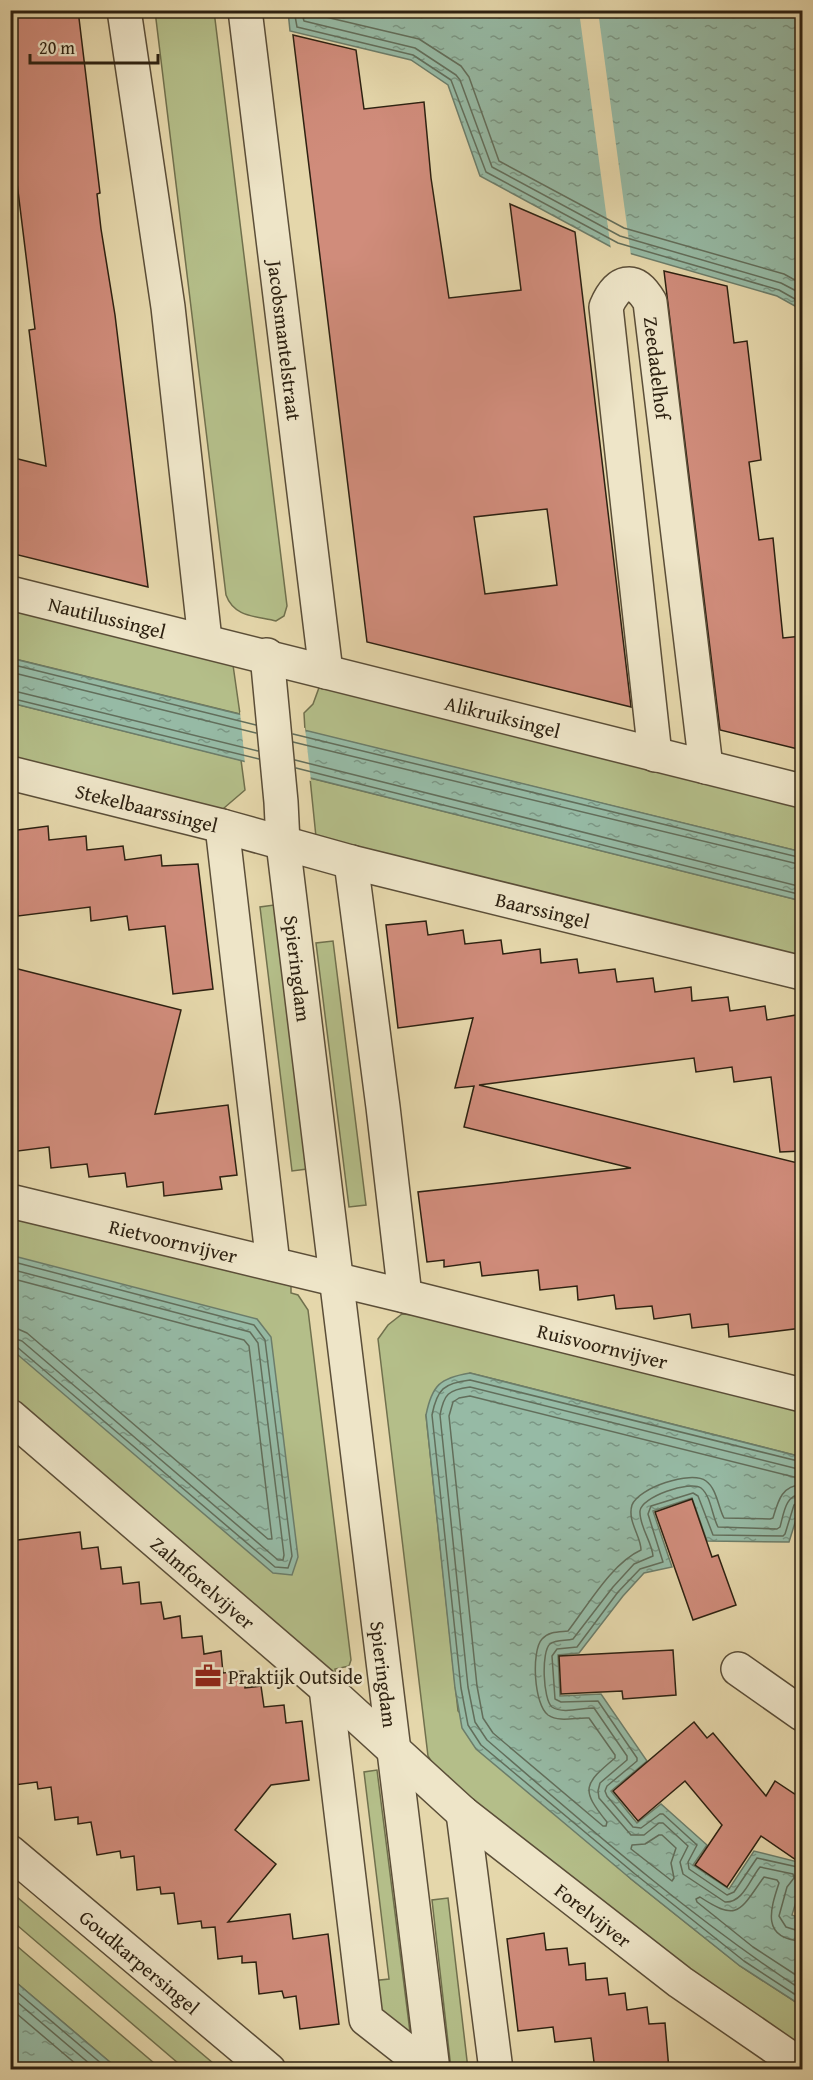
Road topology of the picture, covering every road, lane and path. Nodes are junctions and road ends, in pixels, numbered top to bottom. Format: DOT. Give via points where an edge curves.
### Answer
graph roads {
  1 [pos="124,10"];
  2 [pos="245,10"];
  3 [pos="10,593"];
  4 [pos="205,640"];
  5 [pos="268,671"];
  6 [pos="326,672"];
  7 [pos="656,755"];
  8 [pos="706,767"];
  9 [pos="10,774"];
  10 [pos="802,791"];
  11 [pos="222,826"];
  12 [pos="283,843"];
  13 [pos="351,862"];
  14 [pos="802,974"];
  15 [pos="10,1201"];
  16 [pos="273,1264"];
  17 [pos="336,1280"];
  18 [pos="405,1296"];
  19 [pos="802,1395"];
  20 [pos="10,1416"];
  21 [pos="738,1669"];
  22 [pos="326,1688"];
  23 [pos="802,1714"];
  24 [pos="394,1749"];
  25 [pos="463,1813"];
  26 [pos="10,1852"];
  27 [pos="802,2066"];
  28 [pos="269,2070"];
  29 [pos="432,2070"];
  30 [pos="496,2070"];
  1 -- 4 [label="street" via="168,307"];
  2 -- 6 [label="street, Jacobsmantelstraat"];
  3 -- 4 [label="street, Nautilussingel"];
  4 -- 5 [label="street, Alikruiksingel"];
  5 -- 6 [label="street, Alikruiksingel"];
  5 -- 12 [label="street, Spieringdam"];
  6 -- 7 [label="street, Alikruiksingel"];
  7 -- 8 [label="street, Alikruiksingel"];
  7 -- 8 [label="street, Zeedadelhof" via="606,307 619,286 632,284 643,290 650,302"];
  8 -- 10 [label="street, Alikruiksingel"];
  9 -- 11 [label="street, Stekelbaarssingel"];
  11 -- 12 [label="street, Stekelbaarssingel"];
  11 -- 16 [label="street"];
  12 -- 13 [label="street, Baarssingel"];
  12 -- 17 [label="street, Spieringdam"];
  13 -- 14 [label="street, Baarssingel"];
  13 -- 18 [label="street"];
  15 -- 16 [label="street, Rietvoornvijver"];
  16 -- 17 [label="street, Rietvoornvijver"];
  17 -- 18 [label="street"];
  17 -- 24 [label="street, Spieringdam"];
  18 -- 19 [label="street, Ruisvoornvijver"];
  20 -- 22 [label="street, Zalmforelvijver"];
  21 -- 23 [label="street"];
  22 -- 24 [label="street, Zalmforelvijver"];
  22 -- 29 [label="street, Spieringdam" via="366,2019"];
  24 -- 25 [label="street, Forelvijver"];
  24 -- 29 [label="street, Spieringdam"];
  25 -- 27 [label="street, Forelvijver" via="680,1982"];
  25 -- 30 [label="street"];
  26 -- 28 [label="street, Goudkarpersingel"];
}
